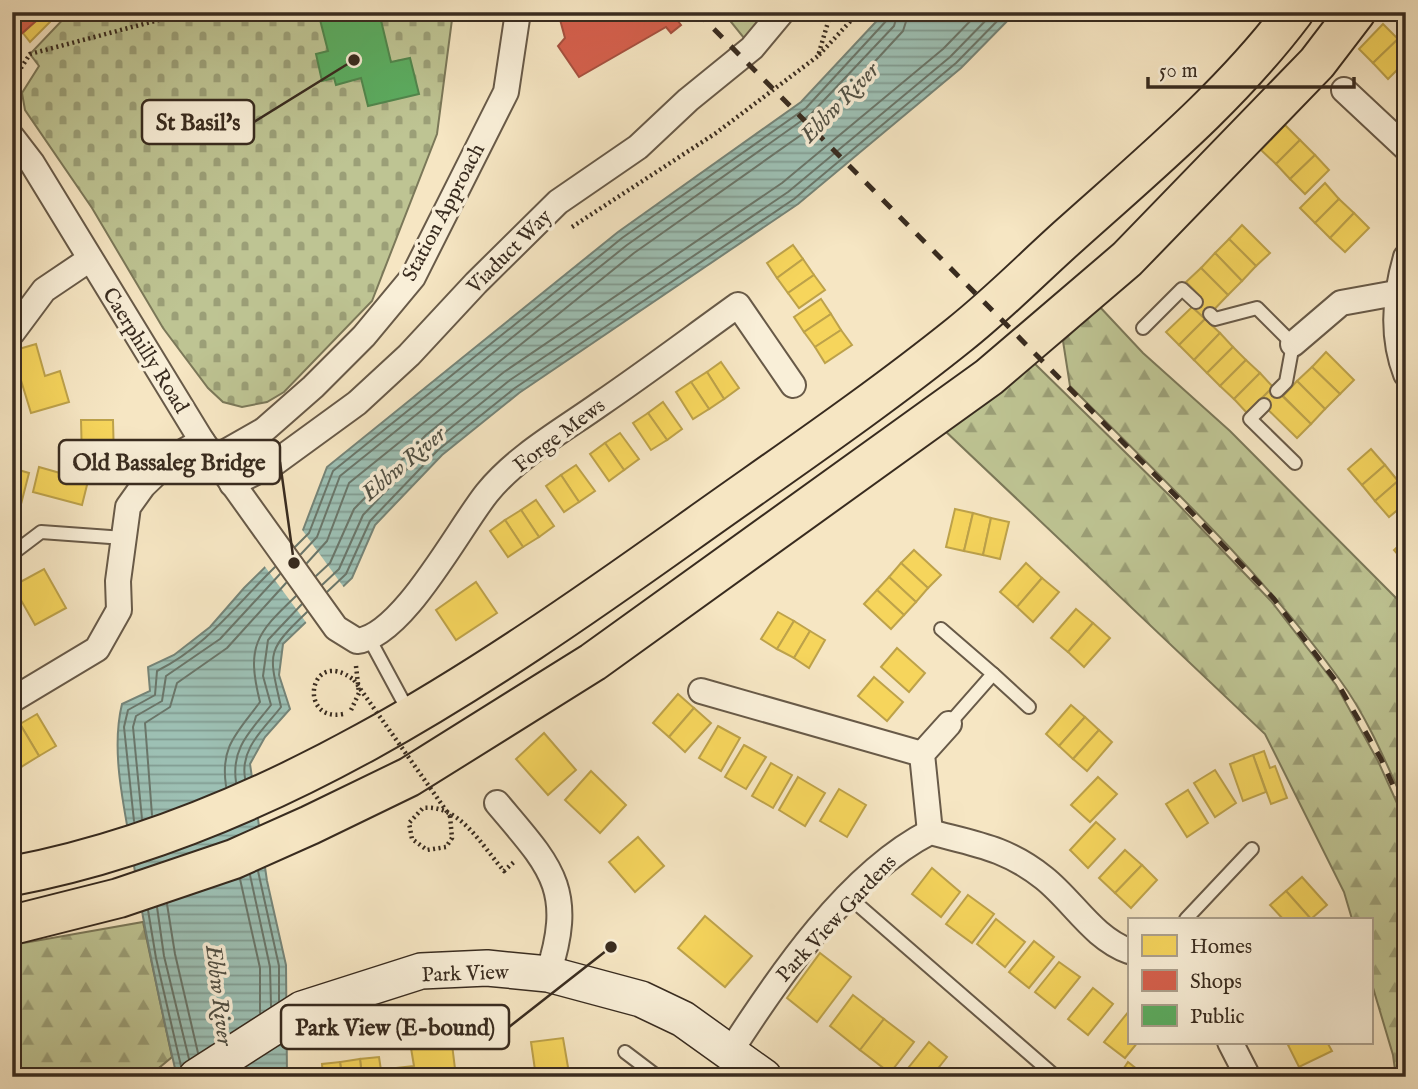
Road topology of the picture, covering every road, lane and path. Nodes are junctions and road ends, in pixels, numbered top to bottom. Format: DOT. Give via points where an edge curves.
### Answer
graph roads {
  1 [pos="189,12"];
  2 [pos="518,12"];
  3 [pos="782,12"];
  4 [pos="831,12"];
  5 [pos="859,12"];
  6 [pos="1294,12"];
  7 [pos="1356,12"];
  8 [pos="818,56"];
  9 [pos="12,82"];
  10 [pos="1344,90"];
  11 [pos="12,137"];
  12 [pos="1406,148"];
  13 [pos="563,233"];
  14 [pos="1406,257"];
  15 [pos="90,259"];
  16 [pos="1396,293"];
  17 [pos="1196,302"];
  18 [pos="1210,314"];
  19 [pos="1143,328"];
  20 [pos="12,333"];
  21 [pos="1293,344"];
  22 [pos="1406,374"];
  23 [pos="793,385"];
  24 [pos="1278,391"];
  25 [pos="1264,405"];
  26 [pos="208,450"];
  27 [pos="1295,463"];
  28 [pos="239,494"];
  29 [pos="124,538"];
  30 [pos="12,554"];
  31 [pos="942,629"];
  32 [pos="370,640"];
  33 [pos="356,666"];
  34 [pos="993,674"];
  35 [pos="701,691"];
  36 [pos="12,700"];
  37 [pos="396,706"];
  38 [pos="1029,707"];
  39 [pos="949,724"];
  40 [pos="922,754"];
  41 [pos="498,803"];
  42 [pos="930,832"];
  43 [pos="1252,849"];
  44 [pos="517,860"];
  45 [pos="12,876"];
  46 [pos="849,897"];
  47 [pos="1187,918"];
  48 [pos="12,925"];
  49 [pos="1128,951"];
  50 [pos="548,974"];
  51 [pos="1231,1044"];
  52 [pos="625,1052"];
  53 [pos="730,1052"];
  54 [pos="1055,1076"];
  55 [pos="196,1077"];
  56 [pos="658,1077"];
  57 [pos="764,1077"];
  58 [pos="1248,1077"];
  1 -- 9 [label="path" via="30,54"];
  2 -- 26 [label="street, Station Approach" via="506,92 413,277 364,336 264,430"];
  3 -- 28 [label="street, Viaduct Way" via="752,48 638,147 558,202 358,402"];
  4 -- 8 [label="path"];
  5 -- 8 [label="path"];
  6 -- 37 [label="main road" via="1204,115 962,333 620,581 453,690"];
  7 -- 48 [label="main road" via="1308,73 1137,250 989,377 593,662 409,777 310,825 234,859 119,898"];
  8 -- 13 [label="path" via="716,133"];
  10 -- 12 [label="street"];
  11 -- 15 [label="street, Caerphilly Road"];
  14 -- 16 [label="street"];
  15 -- 20 [label="street" via="44,290"];
  15 -- 26 [label="street, Caerphilly Road"];
  16 -- 21 [label="street" via="1340,303"];
  16 -- 22 [label="street" via="1398,356"];
  17 -- 19 [label="lane" via="1182,289"];
  18 -- 21 [label="lane" via="1215,319 1257,308"];
  21 -- 24 [label="lane" via="1286,382"];
  23 -- 32 [label="street, Forge Mews" via="738,305 527,455 489,490 424,584"];
  25 -- 27 [label="lane" via="1250,419"];
  26 -- 28 [label="street, Caerphilly Road"];
  26 -- 29 [label="street, Station Approach" via="172,458 143,486 128,507"];
  28 -- 32 [label="street, Caerphilly Road" via="336,628 357,642"];
  29 -- 30 [label="lane" via="41,532"];
  29 -- 36 [label="street, Station Approach" via="119,610 97,649"];
  31 -- 34 [label="lane"];
  32 -- 37 [label="lane"];
  33 -- 44 [label="path, bridge" via="360,681 359,693 352,710 331,716 315,702 314,685 327,671 343,671 354,680 362,691 442,805 450,817 452,822 452,838 446,847 427,850 412,839 409,823 423,807 433,807 441,809 452,812 503,871"];
  34 -- 38 [label="lane"];
  34 -- 39 [label="lane"];
  35 -- 40 [label="street"];
  37 -- 45 [label="main road" via="300,778 212,817 110,852"];
  39 -- 40 [label="street"];
  40 -- 42 [label="street"];
  41 -- 50 [label="street" via="542,857 558,890 557,948"];
  42 -- 46 [label="street, Park View Gardens" via="905,845"];
  42 -- 49 [label="street" via="997,848 1044,878 1087,923"];
  43 -- 47 [label="lane"];
  46 -- 53 [label="street, Park View Gardens" via="780,975"];
  46 -- 54 [label="lane"];
  50 -- 53 [label="street, Park View" via="641,999 682,1019"];
  50 -- 55 [label="street, Park View" via="487,968 421,971 302,1009"];
  51 -- 58 [label="street"];
  52 -- 56 [label="lane"];
  53 -- 57 [label="street, Park View"];
}
